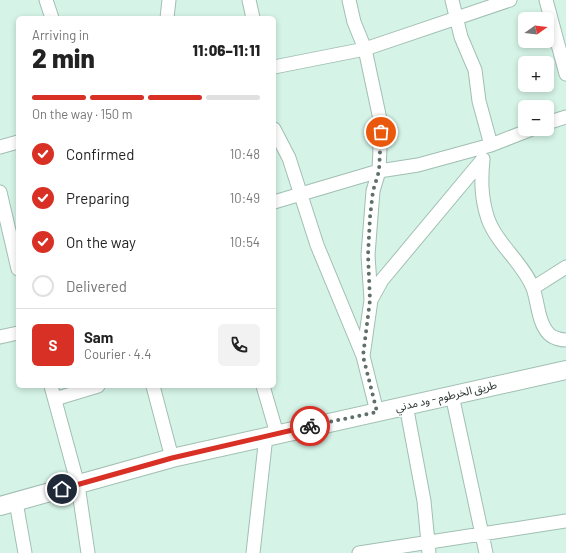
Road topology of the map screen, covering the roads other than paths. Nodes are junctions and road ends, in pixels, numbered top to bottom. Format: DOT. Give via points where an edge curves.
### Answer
graph roads {
  1 [pos="46,0"];
  2 [pos="169,0"];
  3 [pos="249,0"];
  4 [pos="349,0"];
  5 [pos="452,0"];
  6 [pos="510,0"];
  7 [pos="546,0"];
  8 [pos="51,16"];
  9 [pos="167,16"];
  10 [pos="253,16"];
  11 [pos="457,19"];
  12 [pos="365,49"];
  13 [pos="276,67"];
  14 [pos="566,74"];
  15 [pos="566,117"];
  16 [pos="554,121"];
  17 [pos="276,133"];
  18 [pos="518,135"];
  19 [pos="16,143"];
  20 [pos="492,145"];
  21 [pos="0,147"];
  22 [pos="483,159"];
  23 [pos="379,171"];
  24 [pos="0,192"];
  25 [pos="301,193"];
  26 [pos="276,201"];
  27 [pos="16,260"];
  28 [pos="566,267"];
  29 [pos="533,288"];
  30 [pos="370,300"];
  31 [pos="16,333"];
  32 [pos="0,338"];
  33 [pos="566,340"];
  34 [pos="363,356"];
  35 [pos="566,370"];
  36 [pos="83,388"];
  37 [pos="154,388"];
  38 [pos="264,388"];
  39 [pos="53,392"];
  40 [pos="452,395"];
  41 [pos="406,405"];
  42 [pos="377,412"];
  43 [pos="272,435"];
  44 [pos="172,458"];
  45 [pos="78,485"];
  46 [pos="8,504"];
  47 [pos="566,521"];
  48 [pos="482,533"];
  49 [pos="429,548"];
  50 [pos="25,553"];
  51 [pos="88,553"];
  52 [pos="253,553"];
  53 [pos="359,553"];
  54 [pos="486,553"];
  1 -- 8 [label="street"];
  2 -- 9 [label="street"];
  3 -- 10 [label="street"];
  4 -- 12 [label="street" via="354,22"];
  5 -- 11 [label="street"];
  6 -- 11 [label="street"];
  7 -- 14 [label="street"];
  11 -- 12 [label="street"];
  11 -- 20 [label="street" via="475,70 479,101"];
  12 -- 13 [label="street"];
  12 -- 23 [label="street" via="381,124"];
  15 -- 16 [label="street"];
  17 -- 25 [label="street" via="289,158"];
  18 -- 20 [label="street"];
  19 -- 21 [label="street"];
  20 -- 22 [label="street"];
  20 -- 23 [label="street" via="418,165"];
  22 -- 29 [label="street" via="480,183 482,200 489,220"];
  22 -- 30 [label="street" via="382,280"];
  23 -- 25 [label="street"];
  23 -- 30 [label="street" via="373,191 368,255"];
  24 -- 27 [label="street"];
  25 -- 26 [label="street"];
  25 -- 34 [label="street" via="317,245"];
  28 -- 29 [label="street"];
  29 -- 33 [label="street" via="543,324 549,335"];
  30 -- 34 [label="street"];
  31 -- 32 [label="street"];
  34 -- 42 [label="street"];
  35 -- 40 [label="street, طريق الخرطوم - ود مدني"];
  36 -- 39 [label="street"];
  37 -- 44 [label="street"];
  38 -- 43 [label="street"];
  39 -- 45 [label="street"];
  40 -- 41 [label="street, طريق الخرطوم - ود مدني"];
  40 -- 48 [label="street"];
  41 -- 42 [label="street, طريق الخرطوم - ود مدني"];
  41 -- 49 [label="street" via="424,501"];
  42 -- 43 [label="street, طريق الخرطوم - ود مدني"];
  43 -- 44 [label="street, طريق الخرطوم - ود مدني"];
  43 -- 52 [label="street"];
  44 -- 45 [label="street, طريق الخرطوم - ود مدني"];
  45 -- 46 [label="street, طريق الخرطوم - ود مدني"];
  45 -- 51 [label="street"];
  46 -- 50 [label="street"];
  47 -- 48 [label="street"];
  48 -- 49 [label="street"];
  48 -- 54 [label="street"];
  49 -- 53 [label="street"];
}
